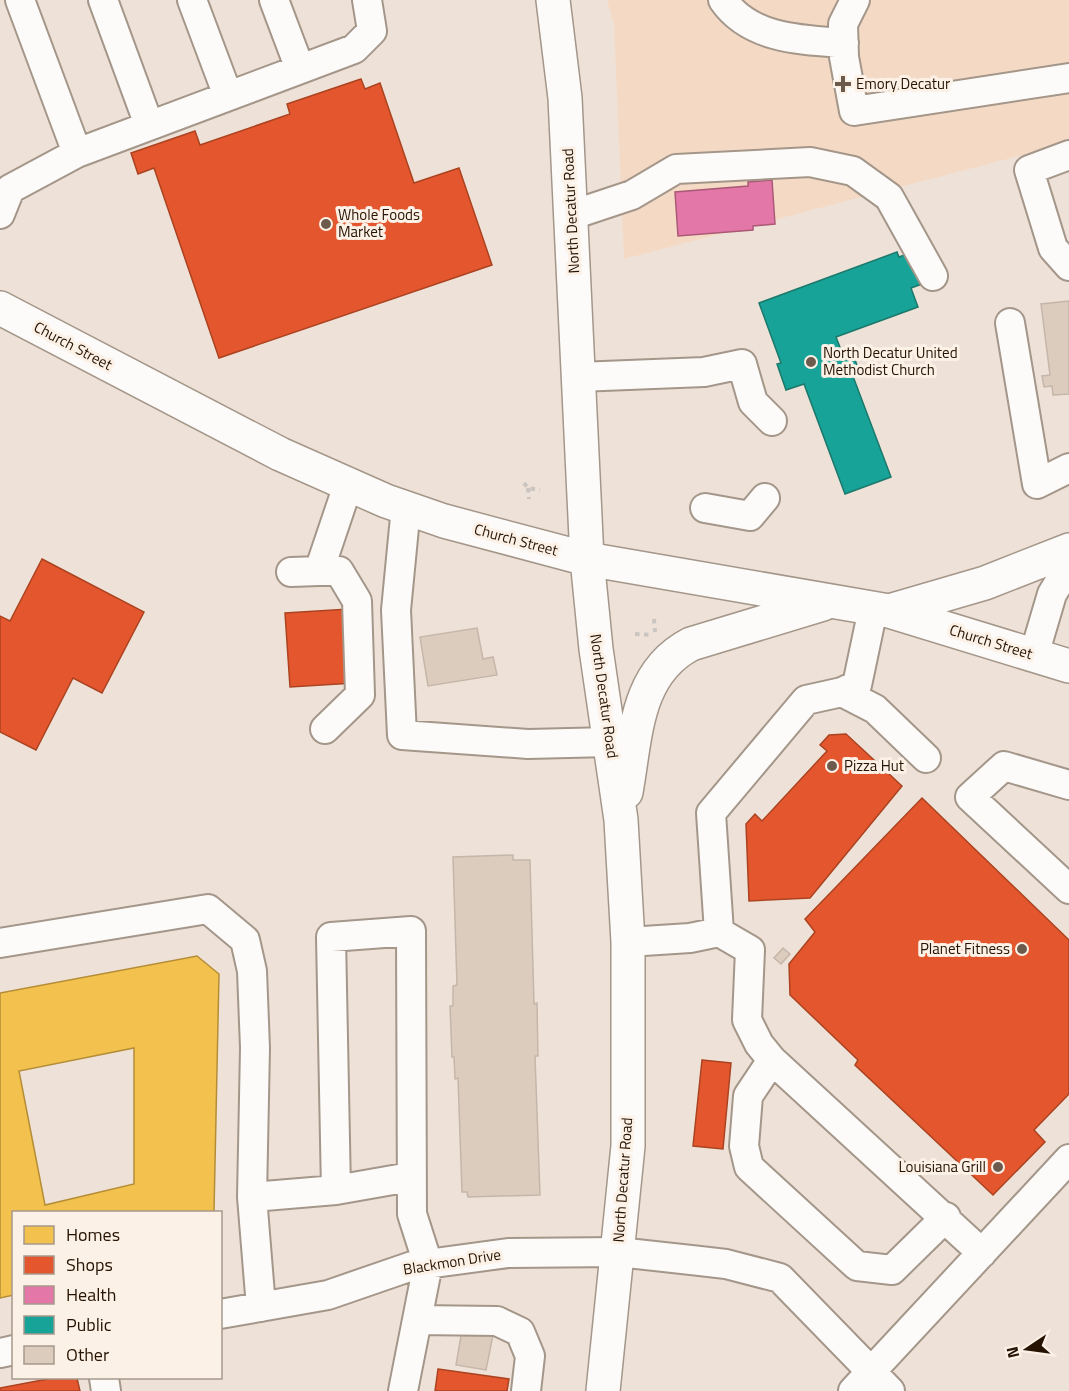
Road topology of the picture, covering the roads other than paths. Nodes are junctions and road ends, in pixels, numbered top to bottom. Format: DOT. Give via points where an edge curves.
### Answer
graph roads {
  1 [pos="20,0"];
  2 [pos="103,0"];
  3 [pos="192,0"];
  4 [pos="274,0"];
  5 [pos="367,0"];
  6 [pos="553,0"];
  7 [pos="723,0"];
  8 [pos="855,0"];
  9 [pos="844,43"];
  10 [pos="300,69"];
  11 [pos="1069,79"];
  12 [pos="228,96"];
  13 [pos="149,126"];
  14 [pos="78,153"];
  15 [pos="1069,155"];
  16 [pos="3,193"];
  17 [pos="572,215"];
  18 [pos="1069,266"];
  19 [pos="933,276"];
  20 [pos="0,308"];
  21 [pos="1011,322"];
  22 [pos="578,377"];
  23 [pos="772,422"];
  24 [pos="1069,468"];
  25 [pos="348,485"];
  26 [pos="765,498"];
  27 [pos="406,507"];
  28 [pos="705,508"];
  29 [pos="1069,550"];
  30 [pos="587,559"];
  31 [pos="1069,566"];
  32 [pos="830,602"];
  33 [pos="881,610"];
  34 [pos="1034,655"];
  35 [pos="1069,666"];
  36 [pos="842,692"];
  37 [pos="325,729"];
  38 [pos="610,742"];
  39 [pos="926,758"];
  40 [pos="1069,785"];
  41 [pos="621,820"];
  42 [pos="1069,889"];
  43 [pos="719,932"];
  44 [pos="628,942"];
  45 [pos="0,943"];
  46 [pos="772,1060"];
  47 [pos="1069,1159"];
  48 [pos="410,1177"];
  49 [pos="336,1190"];
  50 [pos="252,1197"];
  51 [pos="946,1217"];
  52 [pos="618,1252"];
  53 [pos="982,1253"];
  54 [pos="428,1264"];
  55 [pos="261,1307"];
  56 [pos="222,1314"];
  57 [pos="417,1320"];
  58 [pos="871,1385"];
  59 [pos="403,1391"];
  60 [pos="526,1391"];
  61 [pos="603,1391"];
  1 -- 14 [label="street"];
  2 -- 13 [label="street"];
  3 -- 12 [label="street"];
  4 -- 10 [label="street"];
  5 -- 10 [label="street" via="372,31 354,49"];
  6 -- 17 [label="main road, North Decatur Road" via="565,98"];
  7 -- 9 [label="street" via="754,28 798,40"];
  8 -- 9 [label="street" via="843,24"];
  9 -- 11 [label="street" via="854,111"];
  10 -- 12 [label="street"];
  12 -- 13 [label="street"];
  13 -- 14 [label="street"];
  14 -- 16 [label="street"];
  15 -- 18 [label="street" via="1029,170 1053,249"];
  17 -- 19 [label="street" via="632,195 676,169 810,162 853,171 889,197"];
  17 -- 22 [label="main road, North Decatur Road"];
  20 -- 25 [label="main road, Church Street" via="270,449"];
  21 -- 24 [label="street" via="1037,484"];
  22 -- 23 [label="street" via="704,372 742,364 753,402"];
  22 -- 30 [label="main road, North Decatur Road"];
  25 -- 27 [label="main road, Church Street"];
  25 -- 37 [label="street" via="305,571 339,571 357,601 360,695"];
  26 -- 28 [label="street" via="750,516"];
  27 -- 30 [label="main road, Church Street"];
  27 -- 38 [label="street" via="396,610 402,735 528,744"];
  29 -- 33 [label="main road" via="985,583"];
  30 -- 32 [label="main road, Church Street"];
  30 -- 38 [label="main road, North Decatur Road"];
  31 -- 34 [label="street" via="1052,594"];
  32 -- 33 [label="main road, Church Street"];
  32 -- 41 [label="main road" via="691,644 675,652 661,666 644,694"];
  33 -- 34 [label="main road, Church Street"];
  33 -- 36 [label="street" via="857,685"];
  34 -- 35 [label="main road, Church Street"];
  36 -- 39 [label="street" via="875,709"];
  36 -- 43 [label="street" via="807,700 711,813"];
  38 -- 41 [label="main road, North Decatur Road"];
  40 -- 42 [label="street" via="1004,766 970,797"];
  41 -- 44 [label="main road, North Decatur Road"];
  43 -- 44 [label="street"];
  43 -- 46 [label="street" via="750,950 747,1020"];
  44 -- 52 [label="main road, North Decatur Road" via="628,1146"];
  45 -- 50 [label="street" via="208,909 245,940 252,971 255,1048"];
  46 -- 51 [label="street"];
  46 -- 51 [label="street" via="748,1096 744,1146 749,1167 857,1266 892,1270"];
  47 -- 53 [label="street"];
  48 -- 49 [label="street"];
  48 -- 49 [label="street" via="411,931 331,937"];
  48 -- 54 [label="street" via="412,1214"];
  49 -- 50 [label="street"];
  50 -- 55 [label="street"];
  51 -- 53 [label="street"];
  52 -- 54 [label="street, Blackmon Drive" via="508,1253"];
  52 -- 58 [label="street, Blackmon Drive" via="726,1264 780,1278"];
  52 -- 61 [label="main road, North Decatur Road"];
  53 -- 58 [label="street"];
  54 -- 55 [label="street, Blackmon Drive" via="328,1295"];
  54 -- 57 [label="street"];
  55 -- 56 [label="street, Blackmon Drive"];
  57 -- 59 [label="street"];
  57 -- 60 [label="street" via="497,1321 520,1332 530,1356"];
}
